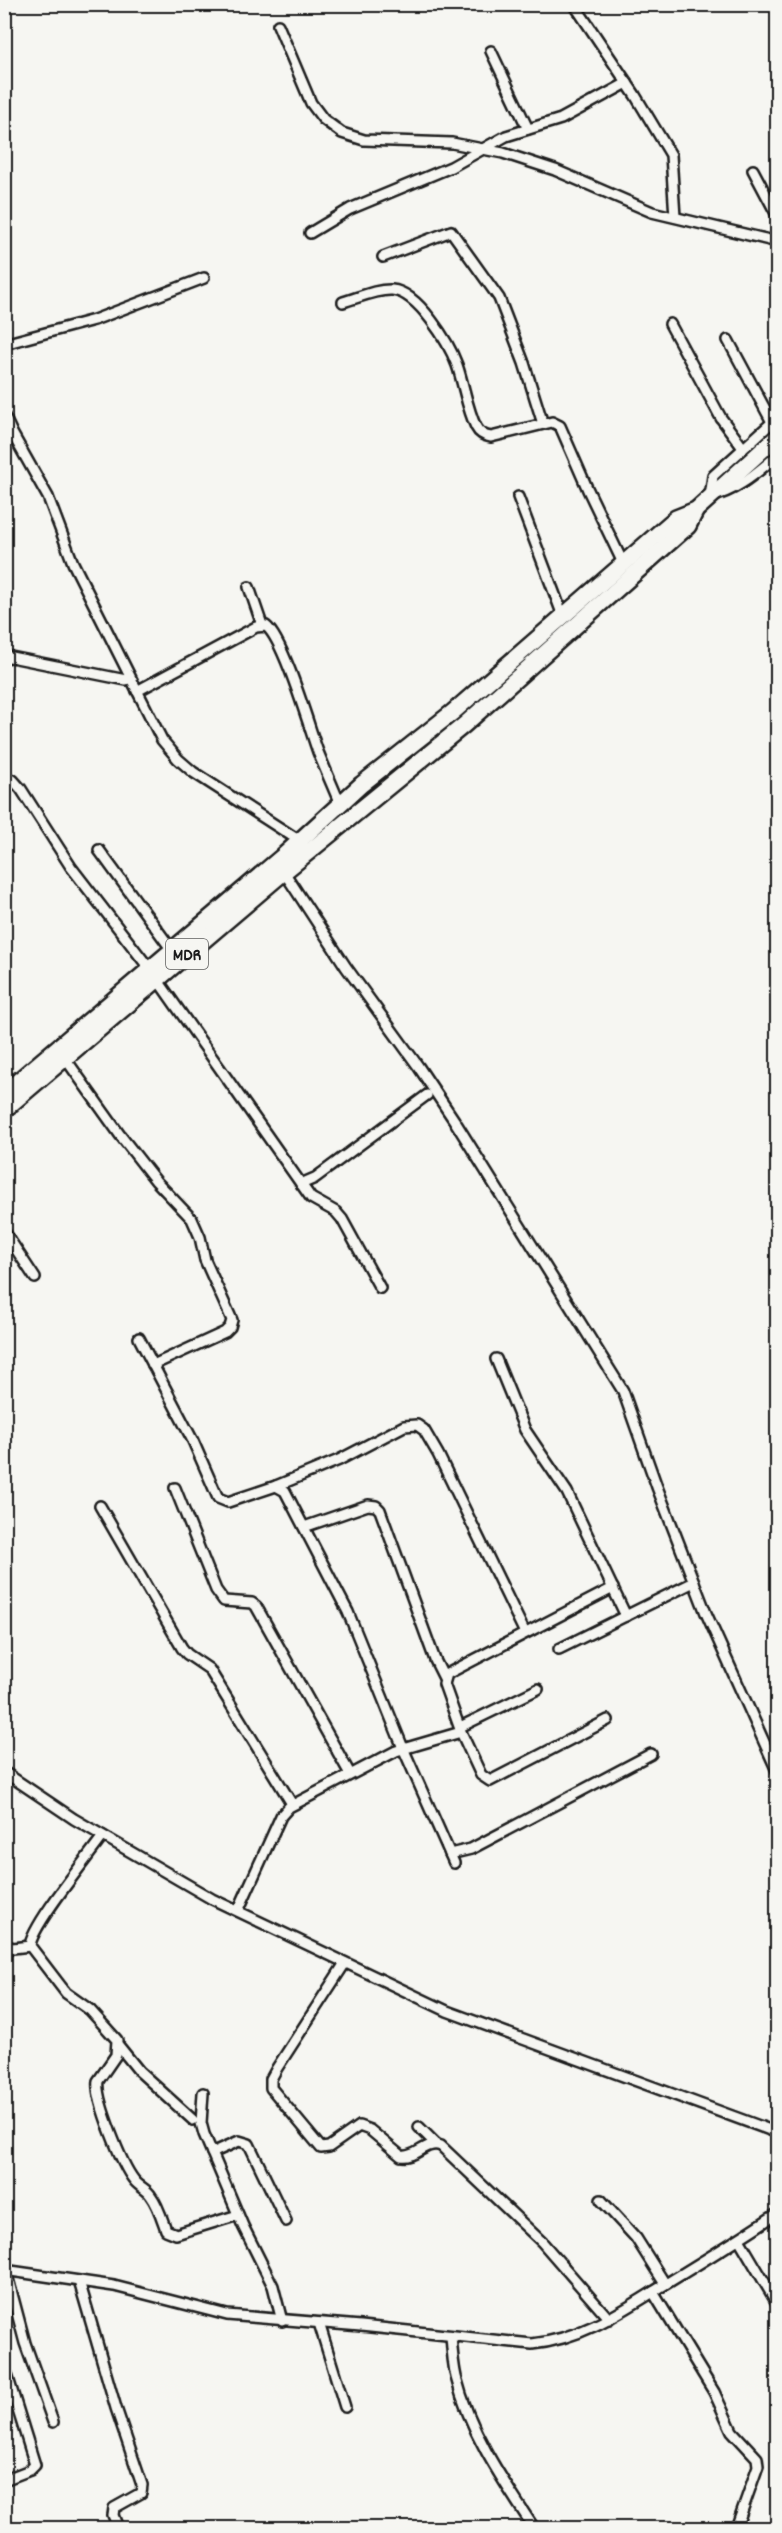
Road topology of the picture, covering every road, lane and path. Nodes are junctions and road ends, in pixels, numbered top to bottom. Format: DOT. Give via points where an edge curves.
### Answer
graph roads {
  1 [pos="576,7"];
  2 [pos="278,25"];
  3 [pos="491,51"];
  4 [pos="627,82"];
  5 [pos="528,129"];
  6 [pos="484,149"];
  7 [pos="753,170"];
  8 [pos="675,217"];
  9 [pos="777,218"];
  10 [pos="310,233"];
  11 [pos="777,242"];
  12 [pos="383,257"];
  13 [pos="204,278"];
  14 [pos="343,303"];
  15 [pos="670,324"];
  16 [pos="728,340"];
  17 [pos="4,344"];
  18 [pos="4,416"];
  19 [pos="543,424"];
  20 [pos="776,425"];
  21 [pos="742,448"];
  22 [pos="777,455"];
  23 [pos="518,497"];
  24 [pos="710,497"];
  25 [pos="696,510"];
  26 [pos="622,563"];
  27 [pos="249,588"];
  28 [pos="563,616"];
  29 [pos="262,625"];
  30 [pos="4,658"];
  31 [pos="126,680"];
  32 [pos="137,692"];
  33 [pos="4,778"];
  34 [pos="340,804"];
  35 [pos="298,840"];
  36 [pos="312,849"];
  37 [pos="99,850"];
  38 [pos="284,872"];
  39 [pos="172,950"];
  40 [pos="153,973"];
  41 [pos="133,991"];
  42 [pos="65,1058"];
  43 [pos="4,1093"];
  44 [pos="427,1095"];
  45 [pos="4,1110"];
  46 [pos="301,1184"];
  47 [pos="4,1231"];
  48 [pos="35,1278"];
  49 [pos="380,1288"];
  50 [pos="139,1338"];
  51 [pos="496,1359"];
  52 [pos="153,1365"];
  53 [pos="276,1486"];
  54 [pos="175,1488"];
  55 [pos="100,1506"];
  56 [pos="304,1527"];
  57 [pos="694,1582"];
  58 [pos="613,1588"];
  59 [pos="626,1616"];
  60 [pos="525,1633"];
  61 [pos="559,1649"];
  62 [pos="444,1678"];
  63 [pos="538,1689"];
  64 [pos="609,1720"];
  65 [pos="460,1730"];
  66 [pos="402,1748"];
  67 [pos="651,1754"];
  68 [pos="4,1772"];
  69 [pos="777,1773"];
  70 [pos="350,1774"];
  71 [pos="292,1804"];
  72 [pos="103,1836"];
  73 [pos="238,1911"];
  74 [pos="4,1945"];
  75 [pos="30,1946"];
  76 [pos="345,1963"];
  77 [pos="118,2045"];
  78 [pos="203,2093"];
  79 [pos="193,2120"];
  80 [pos="419,2127"];
  81 [pos="777,2133"];
  82 [pos="436,2144"];
  83 [pos="212,2153"];
  84 [pos="601,2200"];
  85 [pos="777,2213"];
  86 [pos="238,2215"];
  87 [pos="286,2222"];
  88 [pos="739,2239"];
  89 [pos="5,2270"];
  90 [pos="79,2281"];
  91 [pos="665,2284"];
  92 [pos="653,2292"];
  93 [pos="777,2305"];
  94 [pos="609,2319"];
  95 [pos="282,2321"];
  96 [pos="319,2323"];
  97 [pos="451,2336"];
  98 [pos="4,2365"];
  99 [pos="345,2407"];
  100 [pos="53,2422"];
  101 [pos="4,2480"];
  102 [pos="118,2529"];
  103 [pos="534,2529"];
  104 [pos="736,2529"];
  1 -- 4 [label="street"];
  2 -- 6 [label="street" via="309,99 331,127 353,138 452,143"];
  3 -- 5 [label="street"];
  4 -- 5 [label="street" via="561,119"];
  4 -- 8 [label="street" via="671,155"];
  5 -- 6 [label="street" via="506,135"];
  6 -- 8 [label="street" via="555,170 634,206"];
  6 -- 10 [label="street" via="431,177 350,209"];
  7 -- 9 [label="street"];
  8 -- 11 [label="street"];
  12 -- 19 [label="street" via="451,231 499,298"];
  13 -- 17 [label="street" via="94,320"];
  14 -- 19 [label="street" via="389,290 413,300 451,351 476,427 485,436"];
  15 -- 21 [label="street"];
  16 -- 20 [label="street"];
  18 -- 32 [label="street" via="48,497 73,562"];
  19 -- 26 [label="street" via="556,422 563,429"];
  20 -- 21 [label="street"];
  20 -- 24 [label="main road, MDR"];
  21 -- 24 [label="street" via="713,476"];
  22 -- 24 [label="street" via="748,480"];
  23 -- 28 [label="street"];
  24 -- 25 [label="main road, MDR"];
  25 -- 26 [label="main road, MDR" via="676,518"];
  25 -- 36 [label="main road, MDR" via="688,526 634,576 464,725"];
  26 -- 28 [label="main road, MDR"];
  27 -- 29 [label="street"];
  28 -- 34 [label="main road, MDR"];
  29 -- 32 [label="street"];
  29 -- 34 [label="street" via="270,629 276,640"];
  30 -- 31 [label="street"];
  32 -- 35 [label="street" via="162,740 178,759"];
  33 -- 40 [label="street" via="13,780 21,789 71,867"];
  34 -- 35 [label="main road, MDR"];
  35 -- 36 [label="street"];
  35 -- 39 [label="main road, MDR"];
  36 -- 38 [label="main road, MDR"];
  37 -- 39 [label="street"];
  38 -- 40 [label="main road, MDR"];
  38 -- 57 [label="street" via="460,1128 617,1381"];
  39 -- 40 [label="main road, MDR"];
  40 -- 41 [label="main road, MDR"];
  40 -- 46 [label="street"];
  41 -- 42 [label="main road, MDR"];
  41 -- 43 [label="main road, MDR"];
  42 -- 45 [label="main road, MDR"];
  42 -- 52 [label="street" via="126,1143 192,1219 205,1260 232,1320 225,1332"];
  44 -- 46 [label="street" via="315,1178"];
  46 -- 49 [label="street" via="311,1198 342,1219"];
  47 -- 48 [label="street"];
  50 -- 52 [label="street"];
  51 -- 58 [label="street" via="525,1430 567,1492"];
  52 -- 53 [label="street" via="218,1498 228,1502"];
  53 -- 56 [label="street" via="285,1491"];
  53 -- 60 [label="street" via="339,1460 404,1426 417,1425 438,1454"];
  54 -- 70 [label="street" via="216,1590 224,1601 256,1606"];
  55 -- 71 [label="street" via="182,1648 209,1669"];
  56 -- 62 [label="street" via="368,1505 380,1510"];
  56 -- 66 [label="street" via="348,1612"];
  57 -- 59 [label="street"];
  57 -- 69 [label="street"];
  58 -- 59 [label="street"];
  58 -- 60 [label="street"];
  59 -- 61 [label="street"];
  60 -- 62 [label="street"];
  62 -- 65 [label="street"];
  63 -- 65 [label="street"];
  64 -- 65 [label="street" via="490,1781 481,1775"];
  65 -- 66 [label="street"];
  66 -- 67 [label="street" via="452,1858"];
  66 -- 70 [label="street"];
  68 -- 72 [label="street"];
  70 -- 71 [label="street"];
  71 -- 73 [label="street" via="281,1816"];
  72 -- 73 [label="street"];
  72 -- 75 [label="street" via="40,1922"];
  73 -- 76 [label="street"];
  74 -- 75 [label="street"];
  75 -- 77 [label="street" via="66,1994 90,2010 114,2034"];
  76 -- 81 [label="street" via="447,2011"];
  76 -- 82 [label="street" via="271,2079 271,2088 321,2148 329,2147 359,2126 370,2130 401,2156"];
  77 -- 79 [label="street" via="139,2072"];
  77 -- 86 [label="street" via="116,2055 98,2081 99,2094 110,2131 130,2173 153,2198 166,2230 176,2234"];
  78 -- 83 [label="street" via="201,2123"];
  80 -- 82 [label="street"];
  82 -- 94 [label="street" via="542,2242"];
  83 -- 86 [label="street"];
  83 -- 87 [label="street" via="239,2141 249,2144"];
  84 -- 91 [label="street" via="636,2238"];
  85 -- 88 [label="street"];
  86 -- 95 [label="street" via="273,2286"];
  88 -- 91 [label="street"];
  88 -- 93 [label="street"];
  89 -- 90 [label="street"];
  89 -- 100 [label="street"];
  90 -- 95 [label="street" via="114,2286 227,2316"];
  90 -- 102 [label="street" via="142,2485 141,2493 114,2508"];
  91 -- 92 [label="street"];
  92 -- 94 [label="street"];
  92 -- 104 [label="street" via="714,2392 732,2431 757,2458 758,2466"];
  94 -- 97 [label="street" via="555,2342 532,2344"];
  95 -- 96 [label="street"];
  96 -- 97 [label="street"];
  96 -- 99 [label="street"];
  97 -- 103 [label="street" via="455,2375 469,2418"];
  98 -- 101 [label="street" via="35,2465"];
}
